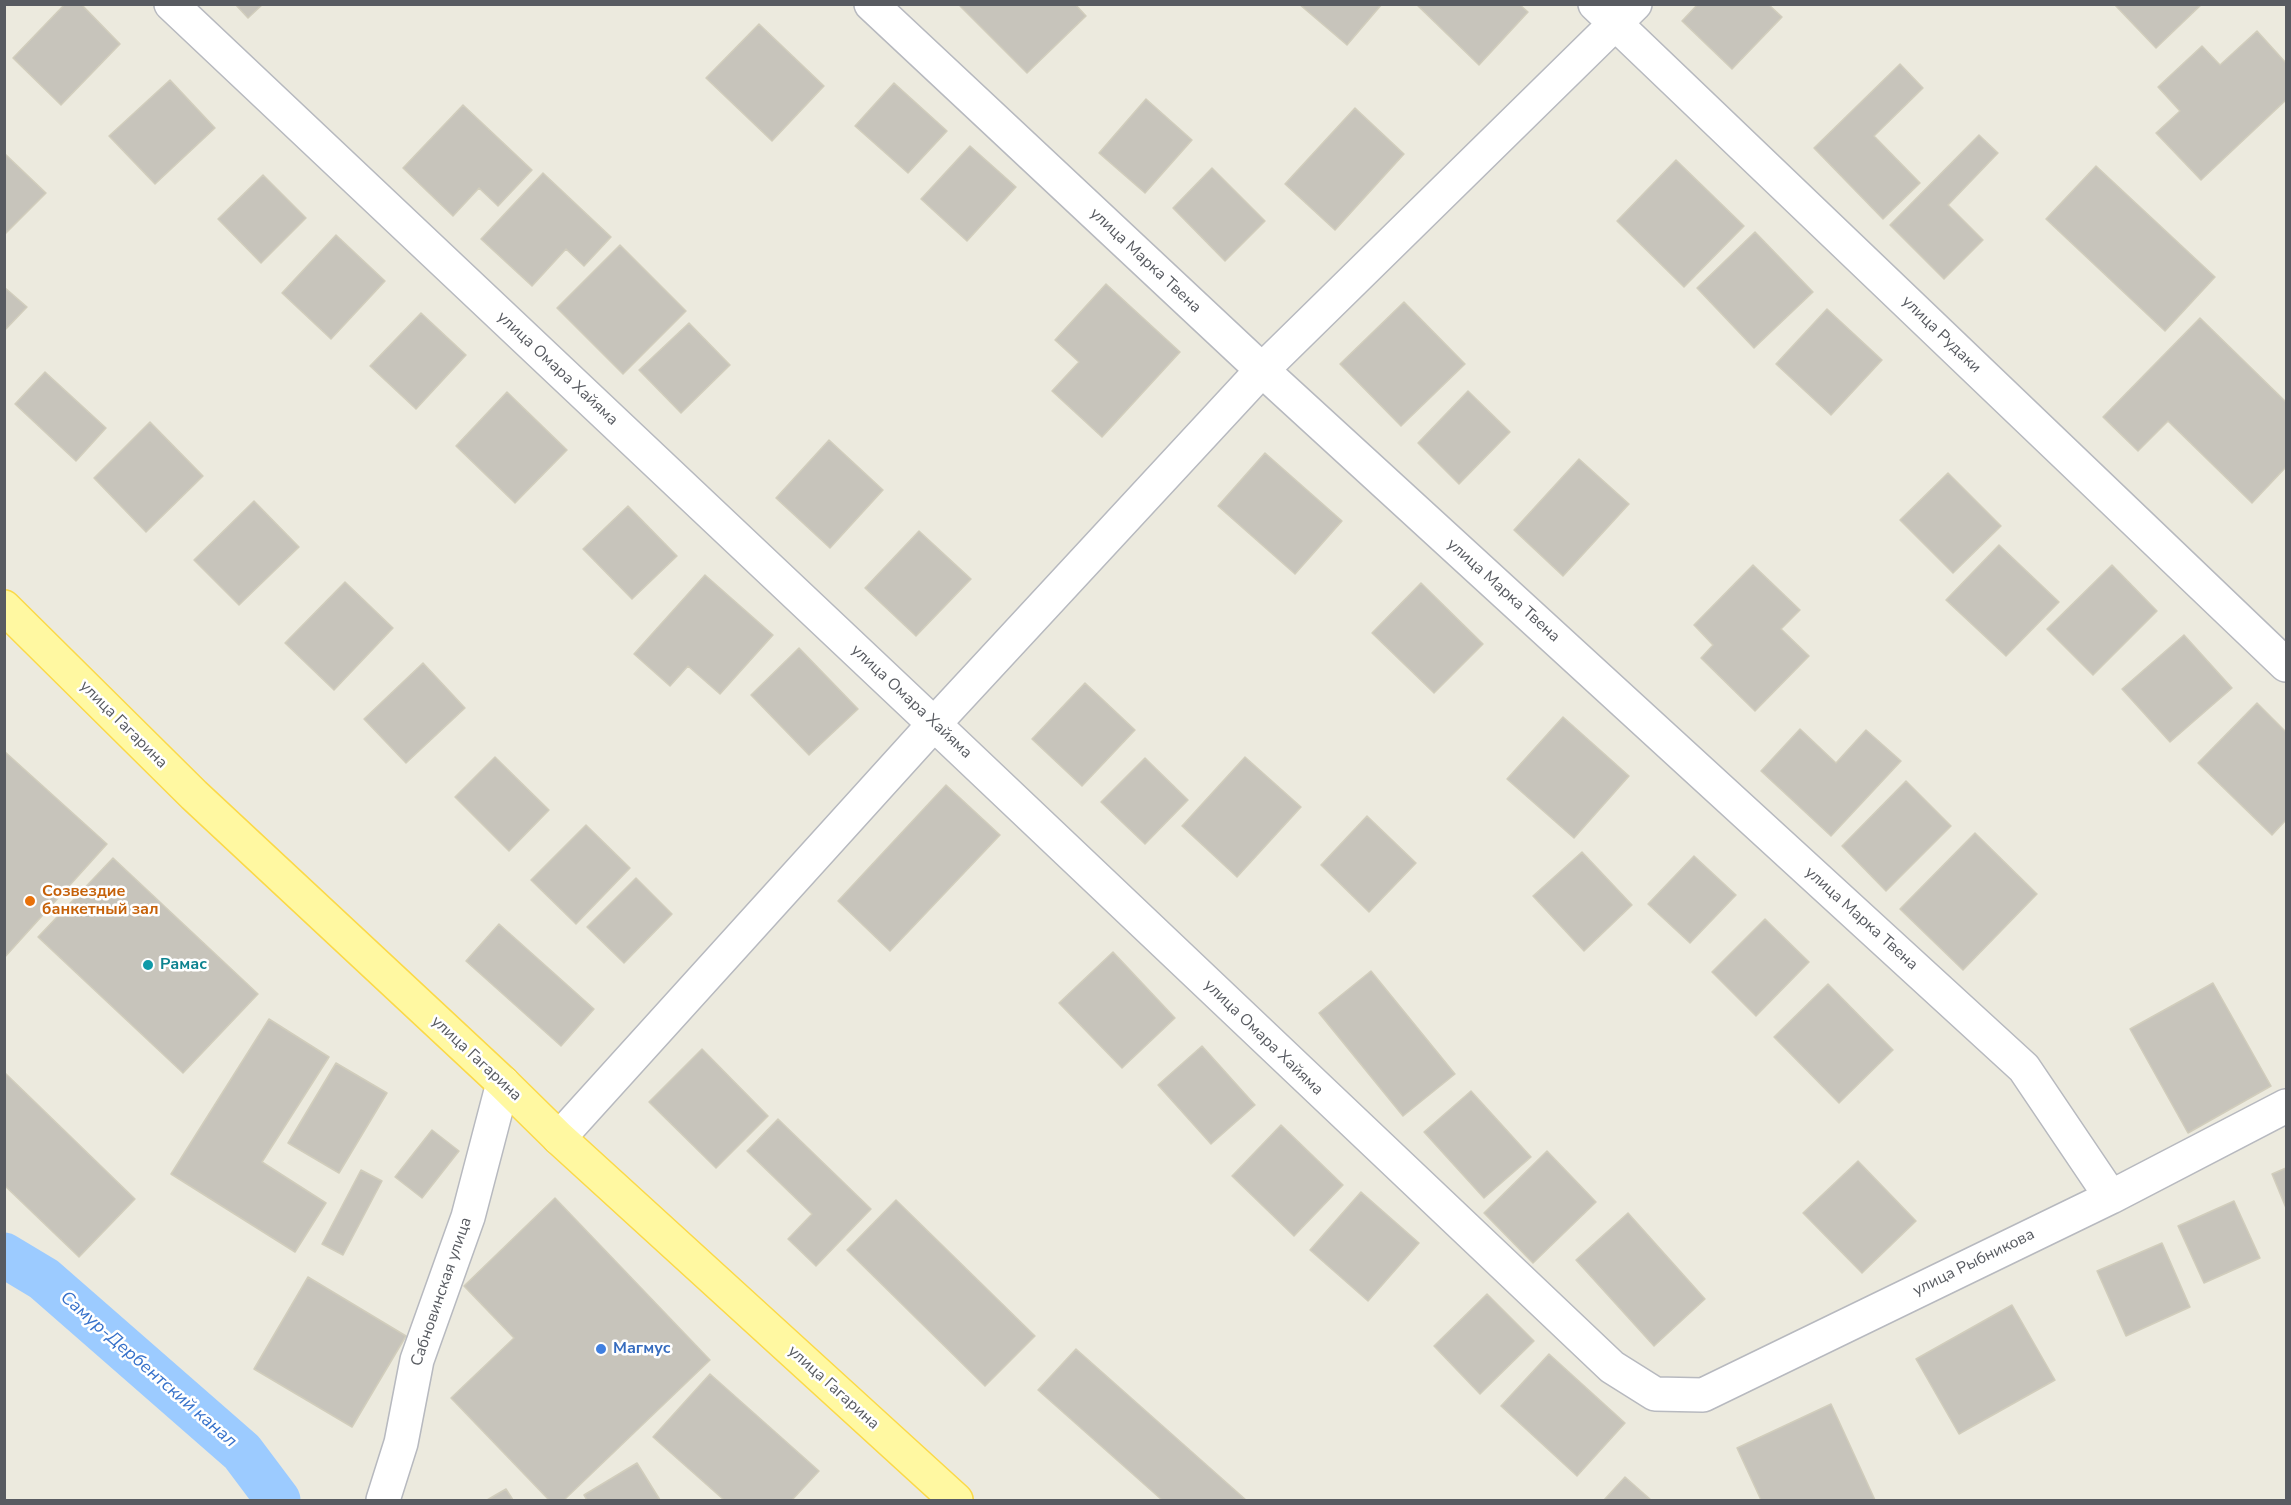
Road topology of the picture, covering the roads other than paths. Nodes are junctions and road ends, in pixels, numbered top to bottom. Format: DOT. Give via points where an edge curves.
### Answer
graph roads {
  1 [pos="171,4"];
  2 [pos="871,4"];
  3 [pos="1615,11"];
  4 [pos="1262,370"];
  5 [pos="4,607"];
  6 [pos="2286,665"];
  7 [pos="934,724"];
  8 [pos="503,1083"];
  9 [pos="2286,1106"];
  10 [pos="559,1138"];
  11 [pos="2111,1197"];
  12 [pos="1655,1394"];
  13 [pos="383,1500"];
  14 [pos="956,1500"];
  1 -- 7 [label="street, улица Омара Хайяма"];
  2 -- 4 [label="street, улица Марка Твена"];
  3 -- 4 [label="street"];
  3 -- 6 [label="street, улица Рудаки"];
  4 -- 7 [label="street"];
  4 -- 11 [label="street, улица Марка Твена" via="2024,1068"];
  5 -- 8 [label="main road, улица Гагарина" via="194,795"];
  7 -- 10 [label="street"];
  7 -- 12 [label="street, улица Омара Хайяма" via="1612,1367"];
  8 -- 10 [label="main road, улица Гагарина"];
  8 -- 13 [label="street, Сабновинская улица" via="468,1217 417,1360 401,1443"];
  9 -- 11 [label="street, улица Рыбникова"];
  10 -- 14 [label="main road, улица Гагарина"];
  11 -- 12 [label="street, улица Рыбникова" via="1703,1395"];
}
